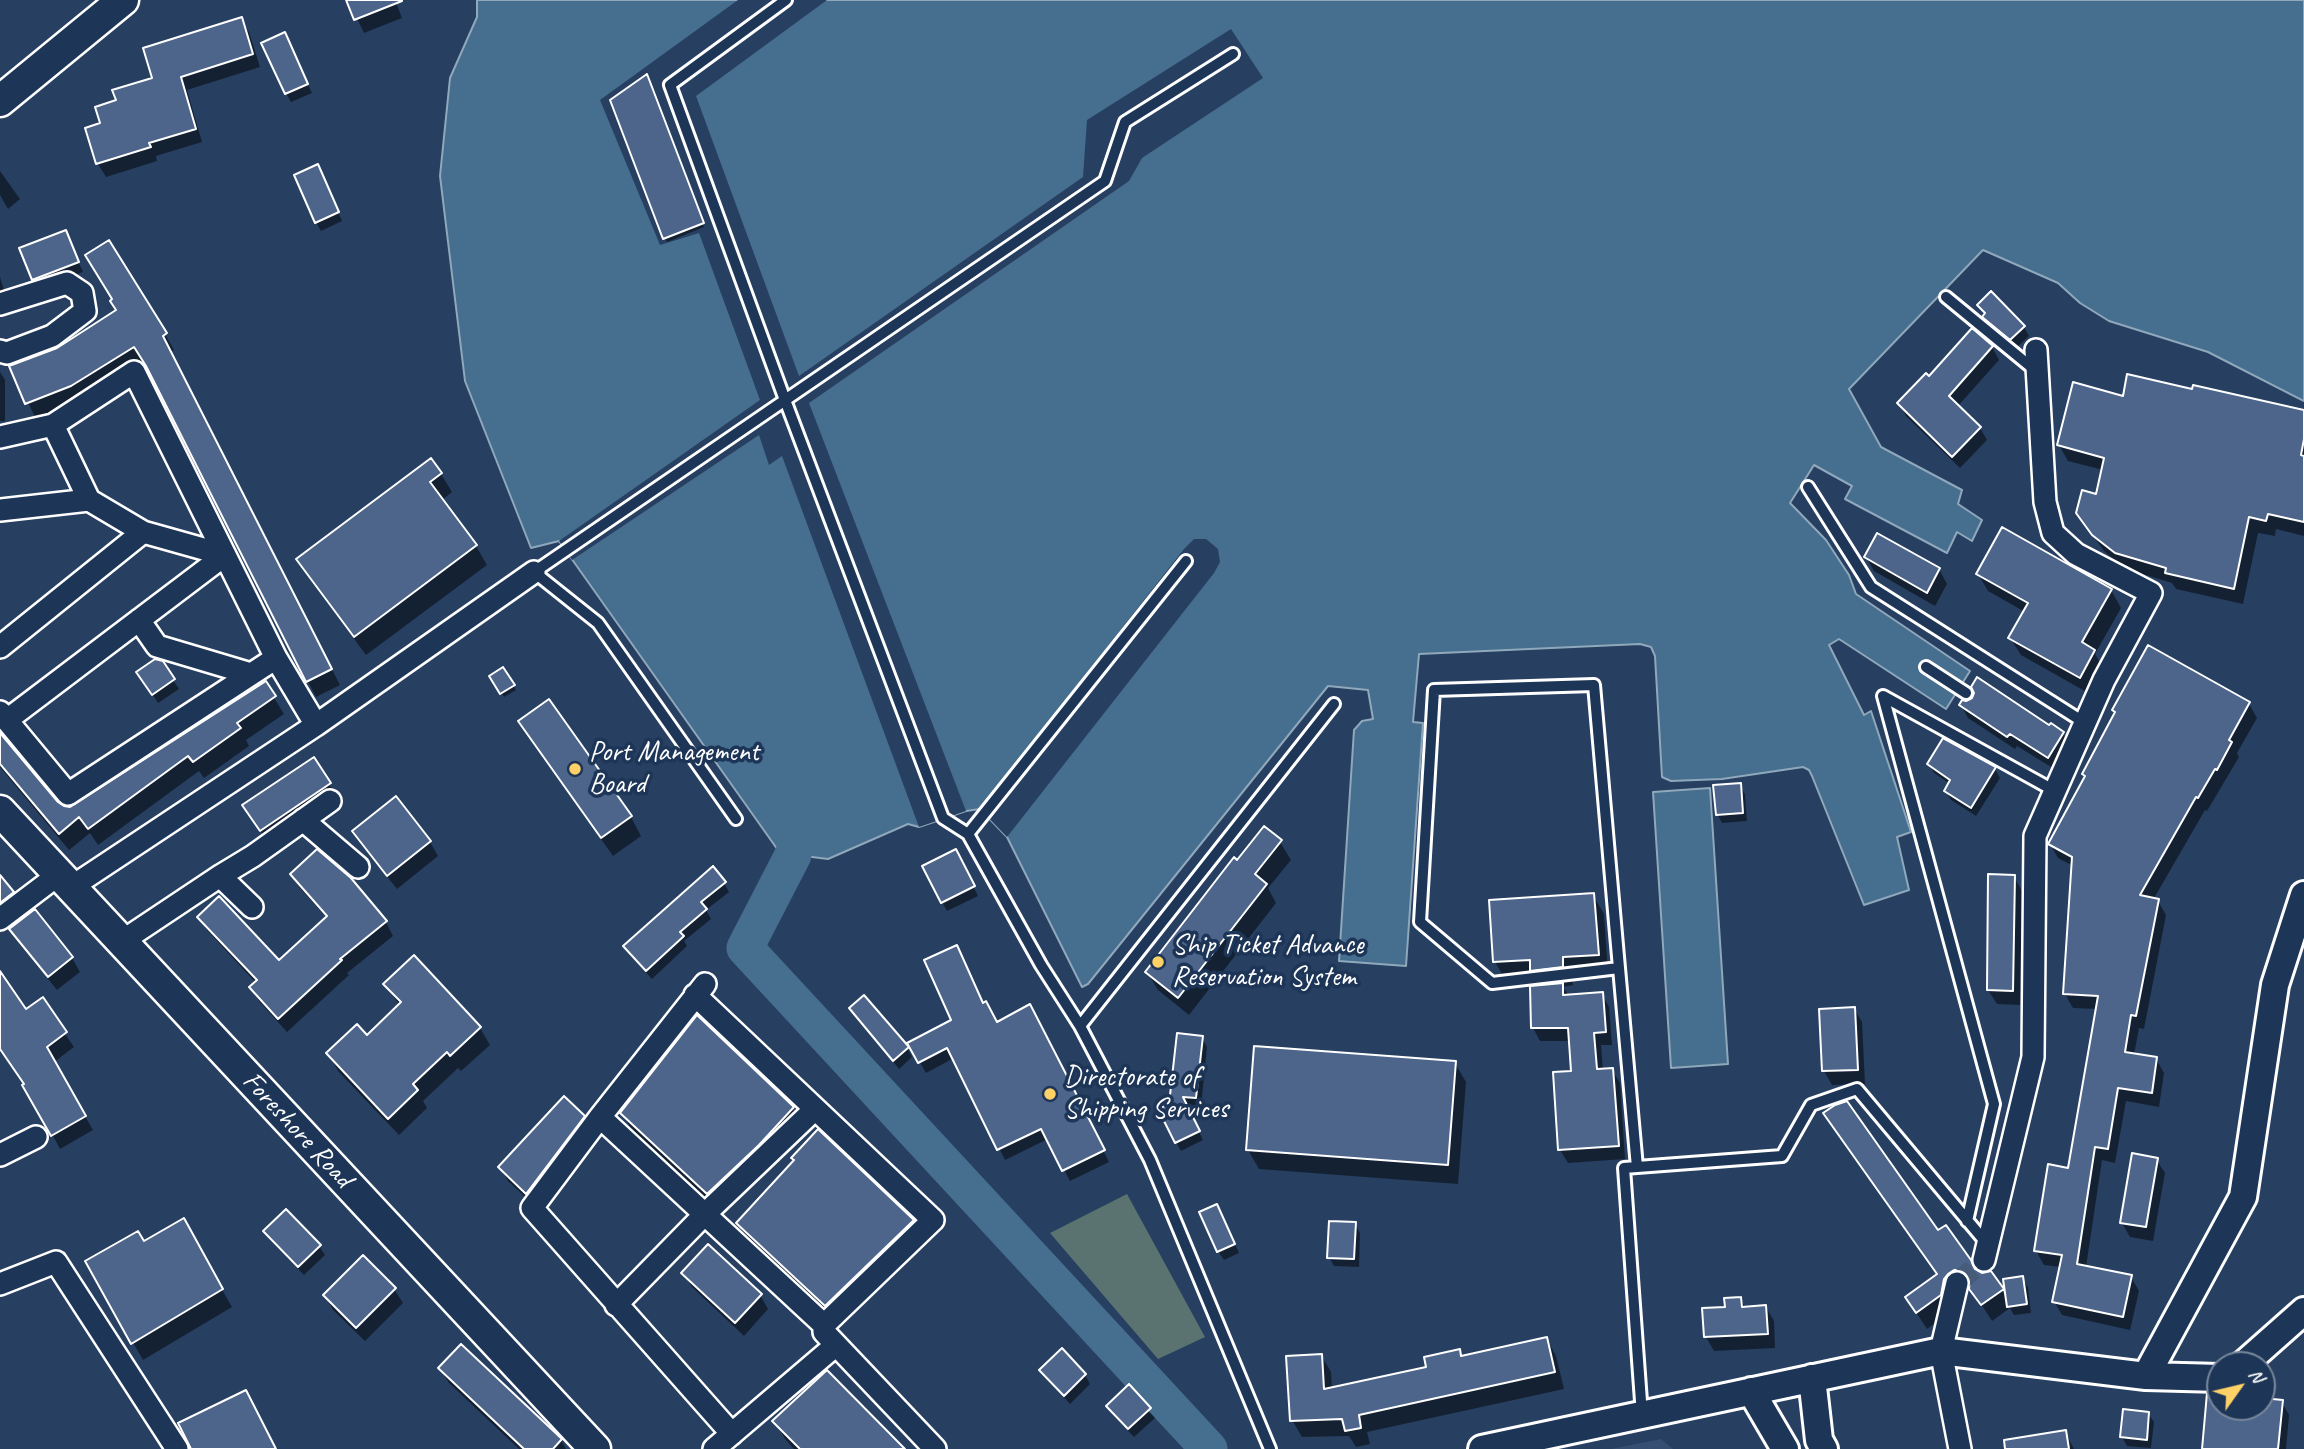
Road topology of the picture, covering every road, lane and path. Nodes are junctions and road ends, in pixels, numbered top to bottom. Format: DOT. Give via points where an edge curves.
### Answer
graph roads {
  1 [pos="123,0"];
  2 [pos="786,0"];
  3 [pos="1233,54"];
  4 [pos="0,101"];
  5 [pos="1946,297"];
  6 [pos="0,304"];
  7 [pos="2036,350"];
  8 [pos="0,351"];
  9 [pos="2037,372"];
  10 [pos="785,400"];
  11 [pos="53,425"];
  12 [pos="0,437"];
  13 [pos="1808,487"];
  14 [pos="89,500"];
  15 [pos="0,509"];
  16 [pos="143,532"];
  17 [pos="225,555"];
  18 [pos="1186,561"];
  19 [pos="534,572"];
  20 [pos="139,620"];
  21 [pos="0,647"];
  22 [pos="276,658"];
  23 [pos="1926,667"];
  24 [pos="251,674"];
  25 [pos="1966,693"];
  26 [pos="1334,704"];
  27 [pos="3,716"];
  28 [pos="2085,723"];
  29 [pos="316,725"];
  30 [pos="2055,791"];
  31 [pos="330,801"];
  32 [pos="0,811"];
  33 [pos="736,819"];
  34 [pos="303,820"];
  35 [pos="968,834"];
  36 [pos="358,867"];
  37 [pos="220,876"];
  38 [pos="64,881"];
  39 [pos="2304,895"];
  40 [pos="252,907"];
  41 [pos="0,919"];
  42 [pos="121,942"];
  43 [pos="1619,968"];
  44 [pos="1080,1026"];
  45 [pos="815,1109"];
  46 [pos="600,1116"];
  47 [pos="36,1137"];
  48 [pos="0,1155"];
  49 [pos="1637,1167"];
  50 [pos="705,1214"];
  51 [pos="1968,1221"];
  52 [pos="1986,1253"];
  53 [pos="1957,1283"];
  54 [pos="0,1284"];
  55 [pos="616,1305"];
  56 [pos="2304,1311"];
  57 [pos="824,1325"];
  58 [pos="836,1345"];
  59 [pos="1941,1351"];
  60 [pos="2259,1351"];
  61 [pos="2146,1376"];
  62 [pos="1812,1378"];
  63 [pos="2206,1378"];
  64 [pos="1751,1391"];
  65 [pos="1642,1415"];
  66 [pos="732,1434"];
  67 [pos="177,1449"];
  68 [pos="595,1449"];
  69 [pos="714,1449"];
  70 [pos="935,1449"];
  71 [pos="1270,1449"];
  72 [pos="1482,1449"];
  73 [pos="1785,1449"];
  74 [pos="1824,1449"];
  75 [pos="1960,1449"];
  1 -- 4 [label="main road"];
  2 -- 10 [label="lane" via="670,85"];
  3 -- 10 [label="lane" via="1125,122 1105,181"];
  5 -- 9 [label="lane"];
  6 -- 8 [label="street" via="67,283 82,293 85,311 52,336 7,353"];
  7 -- 9 [label="street"];
  9 -- 28 [label="street" via="2045,502 2053,533 2076,554 2151,593"];
  10 -- 19 [label="lane"];
  10 -- 35 [label="lane" via="943,818"];
  11 -- 12 [label="street"];
  11 -- 14 [label="street"];
  11 -- 17 [label="street" via="134,372"];
  13 -- 28 [label="lane" via="1871,587"];
  14 -- 15 [label="street"];
  14 -- 16 [label="street"];
  16 -- 17 [label="street"];
  16 -- 21 [label="street"];
  17 -- 20 [label="street"];
  17 -- 22 [label="street"];
  18 -- 35 [label="lane"];
  19 -- 29 [label="street"];
  19 -- 33 [label="lane" via="598,623"];
  20 -- 24 [label="street" via="157,646"];
  20 -- 27 [label="street"];
  22 -- 24 [label="street"];
  22 -- 29 [label="street"];
  23 -- 25 [label="lane"];
  24 -- 27 [label="street" via="68,794"];
  26 -- 44 [label="lane"];
  28 -- 30 [label="street"];
  29 -- 38 [label="street"];
  30 -- 51 [label="lane" via="1883,696 1994,1104"];
  30 -- 52 [label="street" via="2035,836 2033,1057"];
  31 -- 34 [label="street"];
  32 -- 38 [label="main road, Foreshore Road"];
  34 -- 36 [label="street"];
  34 -- 37 [label="street"];
  35 -- 44 [label="lane"];
  37 -- 40 [label="street"];
  37 -- 42 [label="street"];
  38 -- 41 [label="street"];
  38 -- 42 [label="main road, Foreshore Road"];
  39 -- 61 [label="street" via="2275,985 2243,1197"];
  42 -- 68 [label="main road, Foreshore Road"];
  43 -- 43 [label="lane" via="1594,685 1434,690 1420,922 1492,984"];
  43 -- 49 [label="lane"];
  44 -- 71 [label="lane" via="1150,1160"];
  45 -- 46 [label="street" via="700,990"];
  45 -- 50 [label="street"];
  45 -- 57 [label="street" via="933,1220"];
  46 -- 50 [label="street"];
  46 -- 55 [label="street" via="532,1208"];
  47 -- 48 [label="street"];
  49 -- 51 [label="lane" via="1782,1156 1811,1105 1857,1088"];
  49 -- 65 [label="lane" via="1624,1168"];
  50 -- 55 [label="street"];
  50 -- 57 [label="street"];
  51 -- 52 [label="lane"];
  53 -- 59 [label="street"];
  54 -- 67 [label="street" via="56,1262"];
  55 -- 66 [label="street"];
  56 -- 60 [label="street"];
  57 -- 58 [label="street" via="824,1332"];
  58 -- 66 [label="street"];
  58 -- 70 [label="street"];
  59 -- 61 [label="street"];
  59 -- 62 [label="street"];
  59 -- 75 [label="street"];
  61 -- 63 [label="street"];
  62 -- 64 [label="street"];
  62 -- 74 [label="street"];
  64 -- 65 [label="street"];
  64 -- 73 [label="street"];
  65 -- 72 [label="street"];
  66 -- 69 [label="street"];
}
